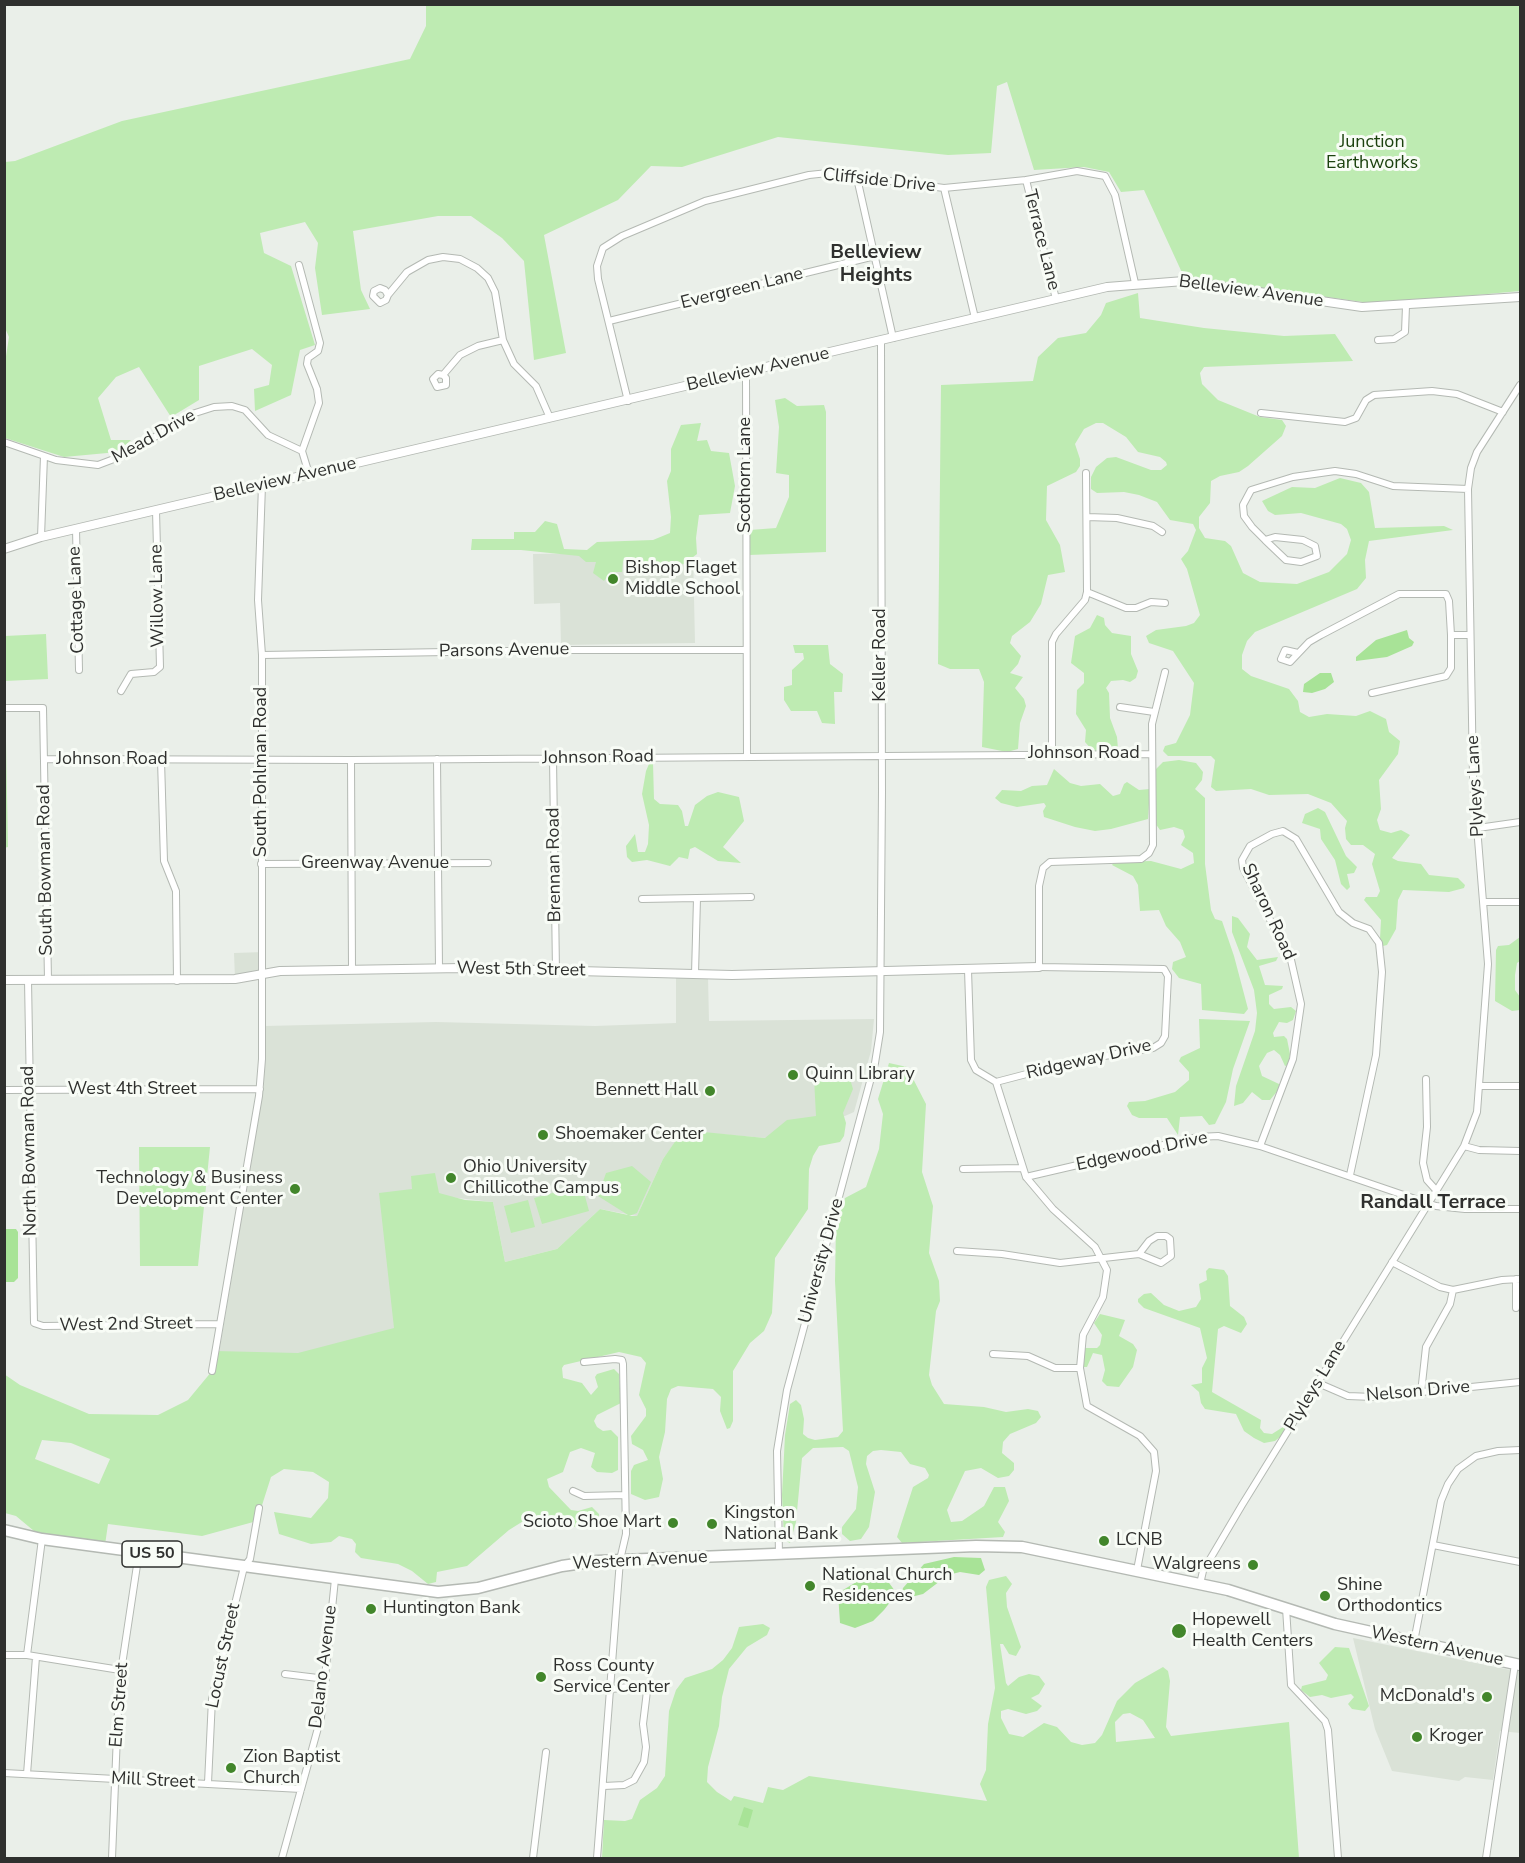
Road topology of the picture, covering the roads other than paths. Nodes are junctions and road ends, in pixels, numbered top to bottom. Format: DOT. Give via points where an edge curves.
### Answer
graph roads {
  1 [pos="857,178"];
  2 [pos="1026,180"];
  3 [pos="944,188"];
  4 [pos="875,256"];
  5 [pos="299,265"];
  6 [pos="1136,283"];
  7 [pos="388,295"];
  8 [pos="1521,297"];
  9 [pos="1056,299"];
  10 [pos="1406,306"];
  11 [pos="975,318"];
  12 [pos="609,321"];
  13 [pos="893,338"];
  14 [pos="503,340"];
  15 [pos="1378,340"];
  16 [pos="881,341"];
  17 [pos="746,373"];
  18 [pos="442,375"];
  19 [pos="1521,385"];
  20 [pos="628,401"];
  21 [pos="1503,412"];
  22 [pos="1261,413"];
  23 [pos="550,418"];
  24 [pos="4,442"];
  25 [pos="302,451"];
  26 [pos="44,456"];
  27 [pos="1086,473"];
  28 [pos="309,474"];
  29 [pos="262,485"];
  30 [pos="1468,489"];
  31 [pos="156,510"];
  32 [pos="1087,517"];
  33 [pos="76,529"];
  34 [pos="1162,532"];
  35 [pos="41,537"];
  36 [pos="1266,540"];
  37 [pos="4,549"];
  38 [pos="1087,592"];
  39 [pos="1165,603"];
  40 [pos="1452,635"];
  41 [pos="1470,635"];
  42 [pos="745,650"];
  43 [pos="1298,652"];
  44 [pos="262,655"];
  45 [pos="80,670"];
  46 [pos="1165,672"];
  47 [pos="121,691"];
  48 [pos="1372,693"];
  49 [pos="1120,707"];
  50 [pos="4,708"];
  51 [pos="1154,712"];
  52 [pos="1052,754"];
  53 [pos="1152,754"];
  54 [pos="882,756"];
  55 [pos="747,757"];
  56 [pos="44,759"];
  57 [pos="437,759"];
  58 [pos="553,759"];
  59 [pos="161,760"];
  60 [pos="262,760"];
  61 [pos="351,760"];
  62 [pos="1521,822"];
  63 [pos="1478,828"];
  64 [pos="488,863"];
  65 [pos="261,864"];
  66 [pos="438,864"];
  67 [pos="352,865"];
  68 [pos="751,897"];
  69 [pos="697,898"];
  70 [pos="642,899"];
  71 [pos="1484,902"];
  72 [pos="1521,902"];
  73 [pos="1039,967"];
  74 [pos="439,968"];
  75 [pos="352,970"];
  76 [pos="880,970"];
  77 [pos="968,970"];
  78 [pos="556,972"];
  79 [pos="695,974"];
  80 [pos="264,975"];
  81 [pos="4,980"];
  82 [pos="28,980"];
  83 [pos="48,980"];
  84 [pos="177,981"];
  85 [pos="1426,1079"];
  86 [pos="996,1082"];
  87 [pos="1480,1086"];
  88 [pos="1521,1086"];
  89 [pos="260,1089"];
  90 [pos="4,1090"];
  91 [pos="29,1090"];
  92 [pos="1260,1146"];
  93 [pos="1464,1146"];
  94 [pos="1521,1151"];
  95 [pos="1022,1168"];
  96 [pos="963,1169"];
  97 [pos="1350,1175"];
  98 [pos="1026,1177"];
  99 [pos="1436,1190"];
  100 [pos="1428,1203"];
  101 [pos="1521,1209"];
  102 [pos="957,1251"];
  103 [pos="1139,1254"];
  104 [pos="1103,1259"];
  105 [pos="1392,1262"];
  106 [pos="1518,1279"];
  107 [pos="1453,1290"];
  108 [pos="1516,1308"];
  109 [pos="34,1323"];
  110 [pos="220,1324"];
  111 [pos="993,1354"];
  112 [pos="584,1362"];
  113 [pos="1080,1368"];
  114 [pos="212,1371"];
  115 [pos="1521,1382"];
  116 [pos="1317,1383"];
  117 [pos="1421,1393"];
  118 [pos="1521,1450"];
  119 [pos="573,1491"];
  120 [pos="625,1495"];
  121 [pos="259,1508"];
  122 [pos="4,1530"];
  123 [pos="42,1539"];
  124 [pos="1433,1545"];
  125 [pos="139,1552"];
  126 [pos="779,1554"];
  127 [pos="620,1560"];
  128 [pos="1521,1562"];
  129 [pos="244,1567"];
  130 [pos="1137,1570"];
  131 [pos="335,1580"];
  132 [pos="1200,1584"];
  133 [pos="1286,1607"];
  134 [pos="1414,1642"];
  135 [pos="4,1655"];
  136 [pos="27,1655"];
  137 [pos="36,1657"];
  138 [pos="1518,1664"];
  139 [pos="120,1670"];
  140 [pos="285,1674"];
  141 [pos="326,1679"];
  142 [pos="612,1689"];
  143 [pos="546,1752"];
  144 [pos="4,1773"];
  145 [pos="27,1774"];
  146 [pos="115,1779"];
  147 [pos="208,1783"];
  148 [pos="604,1786"];
  149 [pos="301,1789"];
  150 [pos="112,1858"];
  151 [pos="282,1858"];
  152 [pos="533,1858"];
  153 [pos="597,1858"];
  154 [pos="1338,1858"];
  155 [pos="1486,1858"];
  1 -- 3 [label="street, Cliffside Drive"];
  1 -- 4 [label="street"];
  1 -- 12 [label="street, Cliffside Drive" via="819,174 705,201 610,241 597,266"];
  2 -- 3 [label="street, Cliffside Drive"];
  2 -- 6 [label="street, Cliffside Drive" via="1077,171 1105,176 1115,195"];
  2 -- 9 [label="street, Terrace Lane"];
  3 -- 11 [label="street"];
  4 -- 12 [label="street, Evergreen Lane"];
  4 -- 13 [label="street"];
  5 -- 25 [label="street" via="320,339 318,351 308,358 307,364 319,398"];
  6 -- 9 [label="street, Belleview Avenue"];
  6 -- 10 [label="street, Belleview Avenue" via="1184,281 1362,307"];
  7 -- 14 [label="street" via="416,265 443,257 460,259 488,278 495,292"];
  8 -- 10 [label="street, Belleview Avenue"];
  9 -- 11 [label="street, Belleview Avenue"];
  10 -- 15 [label="street" via="1405,332 1394,339"];
  11 -- 13 [label="street, Belleview Avenue"];
  12 -- 20 [label="street, Cliffside Drive"];
  13 -- 16 [label="street, Belleview Avenue"];
  14 -- 18 [label="street" via="460,355"];
  14 -- 23 [label="street" via="513,364 536,386"];
  16 -- 17 [label="street, Belleview Avenue"];
  16 -- 54 [label="street, Keller Road"];
  17 -- 20 [label="street, Belleview Avenue"];
  17 -- 42 [label="street, Scothorn Lane"];
  19 -- 21 [label="street, Plyleys Lane"];
  20 -- 23 [label="street, Belleview Avenue"];
  21 -- 22 [label="street" via="1457,394 1432,391 1374,395 1366,400 1356,418 1345,422"];
  21 -- 30 [label="street, Plyleys Lane" via="1478,452"];
  23 -- 28 [label="street, Belleview Avenue"];
  24 -- 26 [label="street, Mead Drive"];
  25 -- 26 [label="street, Mead Drive" via="268,435 245,410 232,406 192,414 106,463 90,465"];
  25 -- 28 [label="street"];
  26 -- 35 [label="street"];
  27 -- 32 [label="street"];
  28 -- 29 [label="street, Belleview Avenue"];
  29 -- 31 [label="street, Belleview Avenue"];
  29 -- 44 [label="street, South Pohlman Road" via="258,600"];
  30 -- 36 [label="street" via="1393,486 1335,471 1293,477 1256,488 1246,497 1244,516"];
  30 -- 41 [label="street, Plyleys Lane"];
  31 -- 33 [label="street, Belleview Avenue"];
  31 -- 47 [label="street, Willow Lane" via="160,667 154,672 131,674"];
  32 -- 34 [label="street" via="1117,518 1153,526"];
  32 -- 38 [label="street"];
  33 -- 35 [label="street, Belleview Avenue"];
  33 -- 45 [label="street, Cottage Lane"];
  35 -- 37 [label="street, Belleview Avenue"];
  36 -- 36 [label="street" via="1286,560 1294,562 1317,556 1315,546 1303,540"];
  38 -- 39 [label="street" via="1126,608"];
  38 -- 52 [label="street" via="1052,642"];
  40 -- 41 [label="street"];
  40 -- 43 [label="street" via="1446,594 1399,594 1321,635"];
  40 -- 48 [label="street" via="1451,668 1446,676"];
  41 -- 63 [label="street, Plyleys Lane"];
  42 -- 44 [label="street, Parsons Avenue"];
  42 -- 55 [label="street, Scothorn Lane"];
  44 -- 60 [label="street, South Pohlman Road"];
  46 -- 51 [label="street"];
  49 -- 51 [label="street"];
  50 -- 56 [label="street, South Bowman Road" via="43,708"];
  51 -- 53 [label="street"];
  52 -- 53 [label="street, Johnson Road"];
  52 -- 54 [label="street, Johnson Road"];
  53 -- 73 [label="street" via="1153,845 1149,853 1141,859 1050,862 1043,868 1039,886"];
  54 -- 55 [label="street, Johnson Road"];
  54 -- 76 [label="street, Keller Road"];
  55 -- 58 [label="street, Johnson Road"];
  56 -- 59 [label="street, Johnson Road"];
  56 -- 83 [label="street, South Bowman Road"];
  57 -- 58 [label="street, Johnson Road"];
  57 -- 61 [label="street, Johnson Road"];
  57 -- 66 [label="street"];
  58 -- 78 [label="street, Brennan Road"];
  59 -- 60 [label="street, Johnson Road"];
  59 -- 84 [label="street" via="163,851 176,891"];
  60 -- 61 [label="street, Johnson Road"];
  60 -- 65 [label="street, South Pohlman Road"];
  61 -- 67 [label="street"];
  62 -- 63 [label="street"];
  63 -- 71 [label="street, Plyleys Lane"];
  64 -- 66 [label="street, Greenway Avenue"];
  65 -- 67 [label="street, Greenway Avenue"];
  65 -- 80 [label="street, South Pohlman Road"];
  66 -- 67 [label="street, Greenway Avenue"];
  66 -- 74 [label="street"];
  67 -- 75 [label="street"];
  68 -- 69 [label="street"];
  69 -- 70 [label="street"];
  69 -- 79 [label="street"];
  71 -- 72 [label="street"];
  71 -- 87 [label="street, Plyleys Lane" via="1488,964"];
  73 -- 77 [label="street, West 5th Street"];
  73 -- 86 [label="street, Ridgeway Drive" via="1164,969 1168,976 1165,1036 1153,1048 1080,1060"];
  74 -- 75 [label="street, West 5th Street"];
  74 -- 78 [label="street, West 5th Street"];
  75 -- 80 [label="street, West 5th Street" via="280,971"];
  76 -- 77 [label="street, West 5th Street"];
  76 -- 79 [label="street, West 5th Street"];
  76 -- 126 [label="street, University Drive" via="880,1032 875,1063 782,1416 777,1451"];
  77 -- 86 [label="street" via="971,1060 976,1070"];
  78 -- 79 [label="street, West 5th Street"];
  80 -- 84 [label="street, West 5th Street"];
  80 -- 89 [label="street, South Pohlman Road"];
  81 -- 82 [label="street, West 5th Street"];
  82 -- 83 [label="street, West 5th Street"];
  82 -- 91 [label="street, North Bowman Road"];
  83 -- 84 [label="street, West 5th Street"];
  85 -- 99 [label="street" via="1423,1163 1427,1180"];
  86 -- 95 [label="street"];
  87 -- 88 [label="street"];
  87 -- 93 [label="street, Plyleys Lane" via="1477,1112"];
  89 -- 91 [label="street, West 4th Street"];
  89 -- 110 [label="street, South Pohlman Road"];
  90 -- 91 [label="street, West 4th Street"];
  91 -- 109 [label="street, North Bowman Road"];
  92 -- 97 [label="street, Edgewood Drive"];
  92 -- 97 [label="street, Sharon Road" via="1293,1059 1301,1004 1291,960 1242,860 1250,846 1283,831 1296,839 1339,912 1370,929 1379,943 1382,972 1376,1055"];
  92 -- 98 [label="street, Edgewood Drive" via="1208,1136"];
  93 -- 94 [label="street"];
  93 -- 99 [label="street, Plyleys Lane"];
  95 -- 96 [label="street"];
  95 -- 98 [label="street"];
  97 -- 100 [label="street, Edgewood Drive"];
  98 -- 104 [label="street"];
  99 -- 100 [label="street, Plyleys Lane"];
  100 -- 101 [label="street, Edgewood Drive" via="1465,1209"];
  100 -- 105 [label="street, Plyleys Lane"];
  102 -- 104 [label="street" via="1060,1263"];
  103 -- 103 [label="street" via="1155,1262 1166,1262 1171,1256 1170,1239 1157,1236"];
  103 -- 104 [label="street"];
  104 -- 113 [label="street" via="1106,1288 1083,1335"];
  105 -- 107 [label="street"];
  105 -- 116 [label="street, Plyleys Lane"];
  106 -- 107 [label="street"];
  106 -- 108 [label="street"];
  107 -- 117 [label="street" via="1450,1304 1426,1347"];
  109 -- 110 [label="street, West 2nd Street"];
  110 -- 114 [label="street, South Pohlman Road"];
  111 -- 113 [label="street" via="1028,1356 1055,1368"];
  112 -- 120 [label="street" via="622,1360"];
  113 -- 130 [label="street" via="1087,1406 1140,1436 1154,1452 1156,1471"];
  115 -- 117 [label="street, Nelson Drive"];
  116 -- 117 [label="street, Nelson Drive" via="1337,1393 1360,1397"];
  116 -- 132 [label="street, Plyleys Lane" via="1203,1571"];
  118 -- 124 [label="street" via="1476,1456 1458,1469 1441,1501"];
  119 -- 120 [label="street" via="584,1496"];
  120 -- 127 [label="street" via="626,1534"];
  121 -- 129 [label="street, Locust Street" via="250,1559"];
  122 -- 123 [label="main road, Western Avenue / US 50"];
  123 -- 125 [label="main road, Western Avenue / US 50"];
  123 -- 136 [label="street"];
  124 -- 128 [label="street"];
  124 -- 134 [label="street"];
  125 -- 129 [label="main road, Western Avenue / US 50"];
  125 -- 139 [label="street, Elm Street"];
  126 -- 127 [label="main road, Western Avenue / US 50"];
  126 -- 130 [label="main road, Western Avenue / US 50" via="1001,1546"];
  127 -- 131 [label="main road, Western Avenue / US 50" via="562,1566 458,1591 419,1591"];
  127 -- 142 [label="street"];
  129 -- 131 [label="main road, Western Avenue / US 50"];
  129 -- 147 [label="street, Locust Street" via="212,1699"];
  130 -- 132 [label="main road, Western Avenue / US 50"];
  131 -- 141 [label="street, Delano Avenue"];
  132 -- 133 [label="main road, Western Avenue / US 50"];
  133 -- 134 [label="main road, Western Avenue / US 50" via="1335,1624"];
  133 -- 154 [label="street" via="1291,1685 1325,1721 1328,1730"];
  134 -- 138 [label="main road, Western Avenue / US 50"];
  135 -- 136 [label="street"];
  136 -- 137 [label="street"];
  137 -- 139 [label="street"];
  137 -- 145 [label="street"];
  138 -- 155 [label="street"];
  139 -- 146 [label="street, Elm Street"];
  140 -- 141 [label="street"];
  141 -- 149 [label="street, Delano Avenue" via="321,1717"];
  142 -- 148 [label="street"];
  142 -- 148 [label="street" via="635,1686 647,1691 643,1724 646,1747 644,1762 634,1779 624,1785"];
  143 -- 152 [label="street"];
  144 -- 145 [label="street, Mill Street"];
  145 -- 146 [label="street, Mill Street"];
  146 -- 147 [label="street, Mill Street"];
  146 -- 150 [label="street, Elm Street"];
  147 -- 149 [label="street, Mill Street"];
  148 -- 153 [label="street"];
  149 -- 151 [label="street, Delano Avenue"];
}
